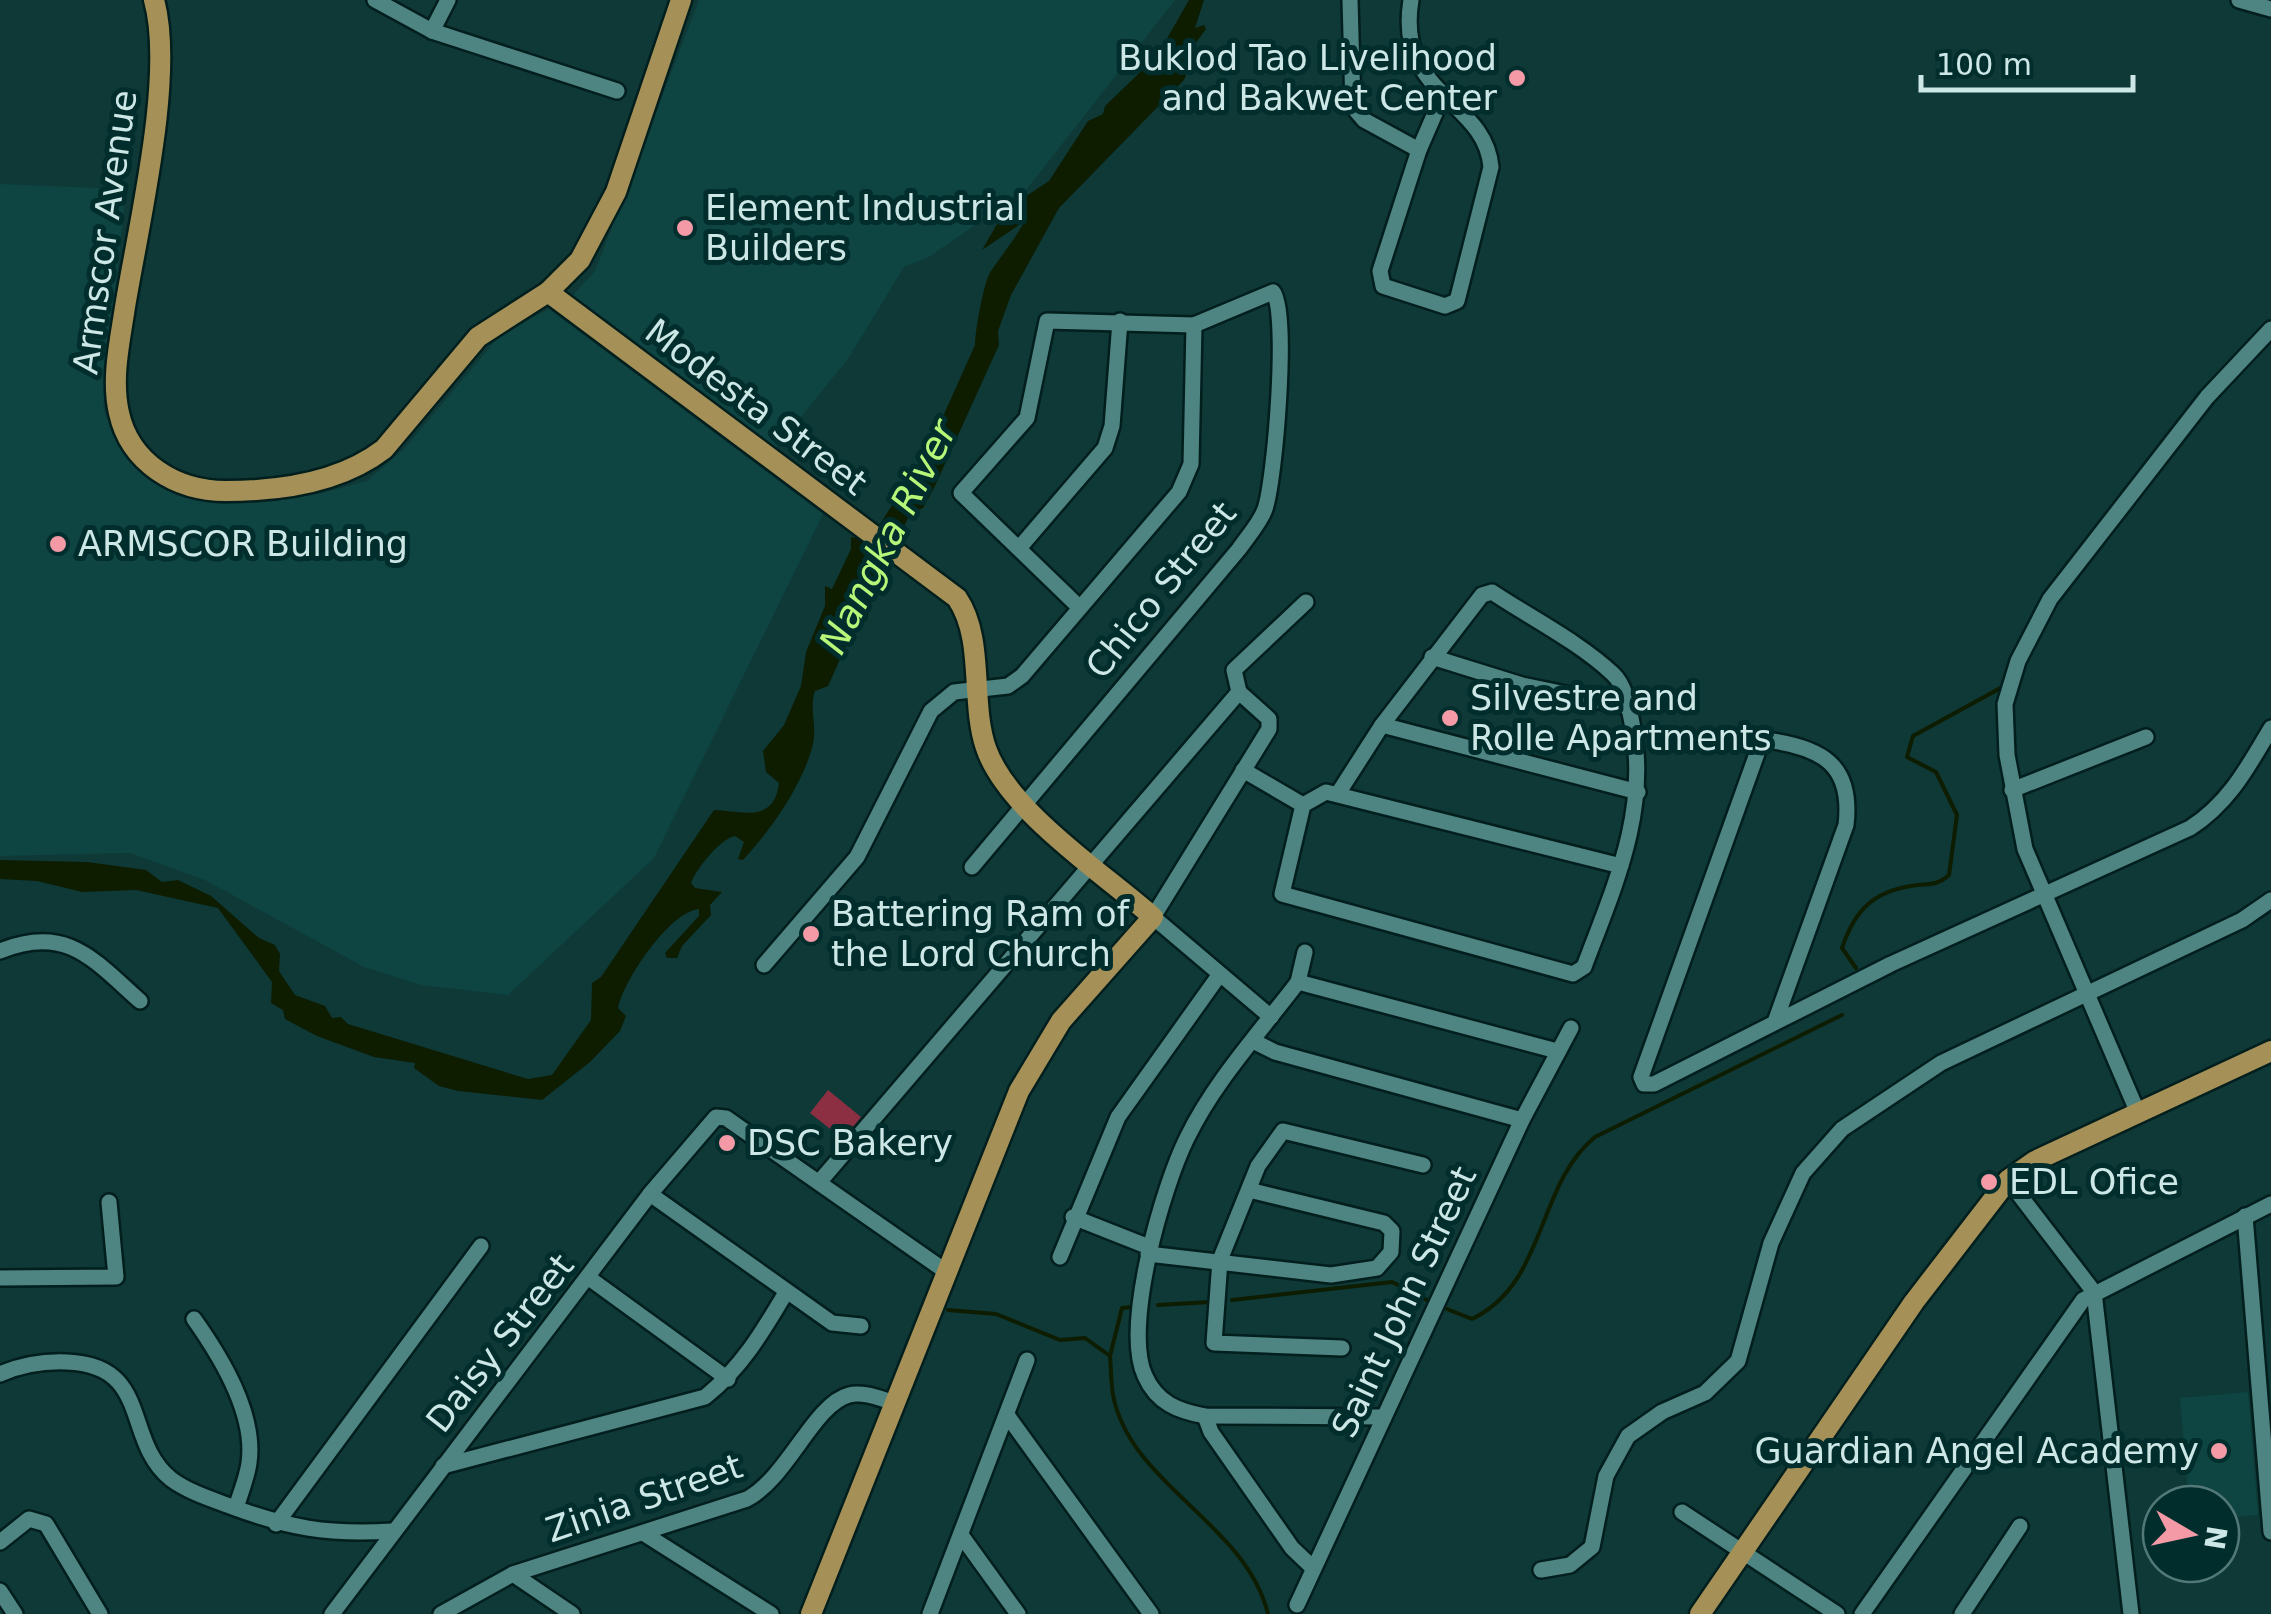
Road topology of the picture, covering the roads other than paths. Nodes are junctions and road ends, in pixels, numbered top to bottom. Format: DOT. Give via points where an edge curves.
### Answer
graph roads {
  1 [pos="154,0"];
  2 [pos="375,0"];
  3 [pos="448,0"];
  4 [pos="680,0"];
  5 [pos="1350,0"];
  6 [pos="1410,0"];
  7 [pos="2239,0"];
  8 [pos="2271,9"];
  9 [pos="432,31"];
  10 [pos="616,92"];
  11 [pos="1442,97"];
  12 [pos="1419,150"];
  13 [pos="548,292"];
  14 [pos="1120,321"];
  15 [pos="1194,325"];
  16 [pos="2271,329"];
  17 [pos="1020,547"];
  18 [pos="1306,602"];
  19 [pos="1079,607"];
  20 [pos="1432,658"];
  21 [pos="975,691"];
  22 [pos="1238,692"];
  23 [pos="1629,706"];
  24 [pos="1382,726"];
  25 [pos="2271,728"];
  26 [pos="2146,738"];
  27 [pos="1243,770"];
  28 [pos="2012,790"];
  29 [pos="1340,792"];
  30 [pos="1638,792"];
  31 [pos="1021,804"];
  32 [pos="1303,804"];
  33 [pos="1092,863"];
  34 [pos="1621,866"];
  35 [pos="972,868"];
  36 [pos="2045,892"];
  37 [pos="2271,900"];
  38 [pos="1153,917"];
  39 [pos="0,950"];
  40 [pos="1305,952"];
  41 [pos="764,965"];
  42 [pos="1220,974"];
  43 [pos="1298,982"];
  44 [pos="2090,991"];
  45 [pos="140,1001"];
  46 [pos="1271,1017"];
  47 [pos="1776,1022"];
  48 [pos="1571,1028"];
  49 [pos="1253,1041"];
  50 [pos="1556,1051"];
  51 [pos="2271,1051"];
  52 [pos="2138,1113"];
  53 [pos="1522,1120"];
  54 [pos="1423,1166"];
  55 [pos="821,1180"];
  56 [pos="2008,1180"];
  57 [pos="1249,1190"];
  58 [pos="650,1194"];
  59 [pos="109,1202"];
  60 [pos="2271,1204"];
  61 [pos="2245,1216"];
  62 [pos="1073,1217"];
  63 [pos="482,1246"];
  64 [pos="1148,1250"];
  65 [pos="1060,1257"];
  66 [pos="1220,1260"];
  67 [pos="948,1273"];
  68 [pos="0,1278"];
  69 [pos="589,1278"];
  70 [pos="2094,1292"];
  71 [pos="785,1294"];
  72 [pos="194,1320"];
  73 [pos="861,1326"];
  74 [pos="1342,1348"];
  75 [pos="1028,1360"];
  76 [pos="0,1374"];
  77 [pos="728,1379"];
  78 [pos="894,1403"];
  79 [pos="1007,1415"];
  80 [pos="1205,1416"];
  81 [pos="1384,1417"];
  82 [pos="443,1466"];
  83 [pos="236,1508"];
  84 [pos="1682,1512"];
  85 [pos="276,1524"];
  86 [pos="2020,1526"];
  87 [pos="392,1531"];
  88 [pos="2271,1532"];
  89 [pos="644,1533"];
  90 [pos="961,1534"];
  91 [pos="0,1542"];
  92 [pos="1744,1550"];
  93 [pos="1312,1567"];
  94 [pos="1541,1570"];
  95 [pos="512,1574"];
  96 [pos="0,1590"];
  97 [pos="1297,1605"];
  98 [pos="15,1614"];
  99 [pos="100,1614"];
  100 [pos="332,1614"];
  101 [pos="440,1614"];
  102 [pos="572,1614"];
  103 [pos="771,1614"];
  104 [pos="810,1614"];
  105 [pos="930,1614"];
  106 [pos="1018,1614"];
  107 [pos="1150,1614"];
  108 [pos="1700,1614"];
  109 [pos="1837,1614"];
  110 [pos="1862,1614"];
  111 [pos="1962,1614"];
  112 [pos="2131,1614"];
  1 -- 13 [label="main road, Armscor Avenue" via="160,67 116,393 124,430 155,470 218,491 344,473 384,449 478,338"];
  2 -- 9 [label="street"];
  3 -- 9 [label="street"];
  4 -- 13 [label="main road, Armscor Avenue" via="601,225 580,260"];
  5 -- 12 [label="street" via="1353,107"];
  6 -- 11 [label="street" via="1411,45"];
  7 -- 8 [label="street"];
  9 -- 10 [label="street"];
  11 -- 12 [label="street"];
  11 -- 12 [label="street" via="1482,132 1491,167 1453,305 1427,304 1380,279"];
  13 -- 21 [label="main road, Modesta Street" via="964,609"];
  14 -- 15 [label="street"];
  14 -- 17 [label="street" via="1105,448"];
  14 -- 17 [label="street" via="1047,321 1028,418 963,487 964,500"];
  15 -- 19 [label="street" via="1187,477"];
  15 -- 31 [label="street, Chico Street" via="1265,294 1278,298 1278,413 1264,512"];
  16 -- 28 [label="street" via="2207,397 2050,600 2005,704"];
  17 -- 19 [label="street"];
  18 -- 22 [label="street" via="1234,670"];
  19 -- 21 [label="street" via="1022,676 1008,686"];
  20 -- 23 [label="street"];
  20 -- 23 [label="street" via="1482,595 1492,592 1612,673"];
  20 -- 24 [label="street"];
  21 -- 31 [label="main road, Modesta Street" via="985,746"];
  21 -- 41 [label="street" via="954,692 930,711 857,856"];
  22 -- 27 [label="street" via="1270,723"];
  22 -- 33 [label="street"];
  23 -- 30 [label="street"];
  24 -- 29 [label="street"];
  24 -- 30 [label="street"];
  25 -- 36 [label="street" via="2212,813"];
  26 -- 28 [label="street"];
  27 -- 32 [label="street"];
  27 -- 38 [label="street"];
  28 -- 36 [label="street" via="2025,849"];
  29 -- 32 [label="street"];
  29 -- 34 [label="street"];
  30 -- 34 [label="street"];
  31 -- 33 [label="main road, Modesta Street"];
  31 -- 35 [label="street"];
  32 -- 34 [label="street" via="1284,898 1572,974 1584,967"];
  33 -- 38 [label="main road, Modesta Street"];
  33 -- 55 [label="street"];
  36 -- 44 [label="street"];
  36 -- 47 [label="street"];
  37 -- 44 [label="street"];
  38 -- 42 [label="street"];
  38 -- 67 [label="main road" via="1043,1046 999,1134"];
  39 -- 45 [label="street" via="30,940 65,944"];
  40 -- 43 [label="street"];
  42 -- 46 [label="street"];
  42 -- 62 [label="street" via="1118,1117"];
  43 -- 46 [label="street"];
  43 -- 50 [label="street"];
  44 -- 52 [label="street"];
  44 -- 94 [label="street" via="1941,1063 1842,1128 1803,1173 1771,1243 1738,1360 1705,1394 1628,1436 1606,1476 1592,1547 1570,1565"];
  46 -- 49 [label="street"];
  47 -- 47 [label="street" via="1849,801 1848,786 1828,760 1766,740 1640,1078 1654,1084"];
  48 -- 50 [label="street, Saint John Street"];
  49 -- 53 [label="street"];
  49 -- 64 [label="street" via="1186,1139"];
  50 -- 53 [label="street, Saint John Street"];
  51 -- 52 [label="main road"];
  52 -- 56 [label="main road"];
  53 -- 81 [label="street, Saint John Street"];
  54 -- 57 [label="street" via="1283,1132"];
  55 -- 58 [label="street, Daisy Street" via="722,1116"];
  55 -- 67 [label="street"];
  56 -- 70 [label="street"];
  56 -- 92 [label="main road" via="1914,1302"];
  57 -- 66 [label="street"];
  57 -- 66 [label="street" via="1384,1223 1394,1241 1386,1261 1331,1275"];
  58 -- 69 [label="street, Daisy Street"];
  58 -- 71 [label="street"];
  59 -- 68 [label="street" via="116,1277"];
  60 -- 61 [label="street"];
  61 -- 70 [label="street"];
  61 -- 88 [label="street"];
  62 -- 64 [label="street"];
  62 -- 65 [label="street"];
  63 -- 85 [label="street"];
  64 -- 66 [label="street"];
  64 -- 80 [label="street" via="1139,1351 1144,1376 1165,1404"];
  66 -- 74 [label="street" via="1214,1343"];
  67 -- 78 [label="main road"];
  69 -- 77 [label="street"];
  69 -- 82 [label="street, Daisy Street"];
  70 -- 110 [label="street"];
  70 -- 112 [label="street"];
  71 -- 73 [label="street" via="832,1323"];
  71 -- 77 [label="street"];
  72 -- 83 [label="street" via="215,1349 245,1426 249,1466"];
  75 -- 79 [label="street"];
  76 -- 83 [label="street" via="60,1362 112,1373 159,1466 186,1488"];
  77 -- 82 [label="street" via="705,1397"];
  78 -- 89 [label="street, Zinia Street" via="862,1394 835,1402 764,1490"];
  78 -- 104 [label="main road"];
  79 -- 90 [label="street"];
  79 -- 107 [label="street"];
  80 -- 81 [label="street"];
  80 -- 93 [label="street" via="1292,1548"];
  81 -- 93 [label="street, Saint John Street"];
  82 -- 87 [label="street, Daisy Street"];
  83 -- 85 [label="street"];
  84 -- 92 [label="street"];
  85 -- 87 [label="street" via="331,1533"];
  86 -- 111 [label="street"];
  87 -- 100 [label="street, Daisy Street"];
  89 -- 95 [label="street, Zinia Street"];
  89 -- 103 [label="street"];
  90 -- 105 [label="street"];
  90 -- 106 [label="street"];
  91 -- 99 [label="street" via="29,1519 46,1524"];
  92 -- 108 [label="main road"];
  92 -- 109 [label="street"];
  93 -- 97 [label="street, Saint John Street"];
  95 -- 101 [label="street, Zinia Street"];
  95 -- 102 [label="street"];
  96 -- 98 [label="street"];
}
